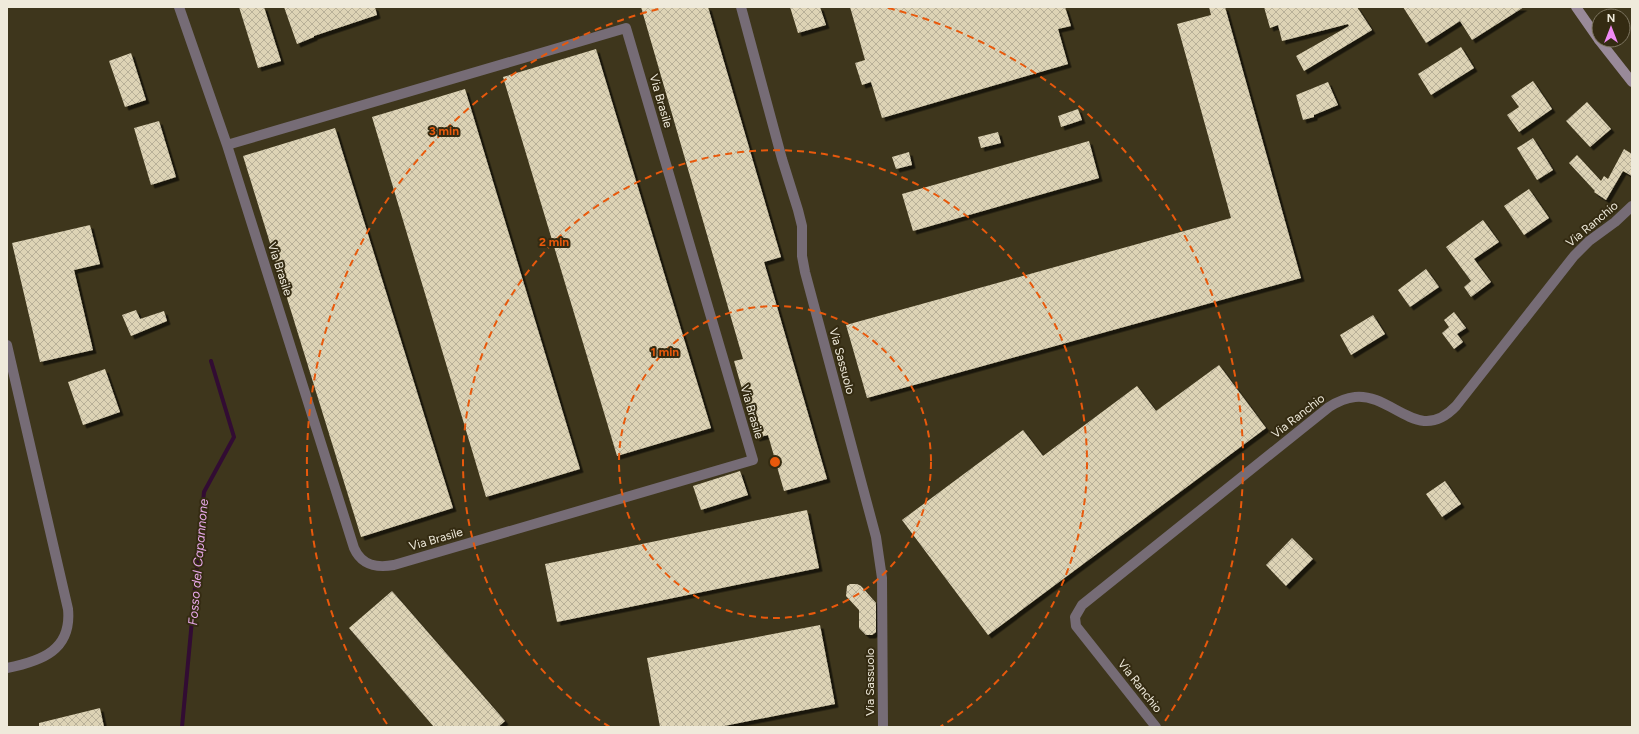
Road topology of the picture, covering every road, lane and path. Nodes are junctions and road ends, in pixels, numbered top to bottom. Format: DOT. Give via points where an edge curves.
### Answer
graph roads {
  1 [pos="179,7"];
  2 [pos="741,7"];
  3 [pos="1576,7"];
  4 [pos="1591,29"];
  5 [pos="1605,48"];
  6 [pos="1632,82"];
  7 [pos="227,145"];
  8 [pos="1632,206"];
  9 [pos="7,345"];
  10 [pos="7,668"];
  11 [pos="883,727"];
  12 [pos="1156,727"];
  1 -- 7 [label="street, Via Brasile"];
  2 -- 11 [label="street, Via Sassuolo" via="798,210 802,226 805,272 876,537 882,578"];
  3 -- 4 [label="street"];
  5 -- 6 [label="street"];
  7 -- 7 [label="street, Via Brasile" via="354,548 366,563 378,566 394,565 752,460 626,28"];
  8 -- 12 [label="street, Via Ranchio" via="1574,256 1447,415 1437,420 1424,421 1367,398 1354,397 1338,402 1082,605 1075,617 1076,626"];
  9 -- 10 [label="street" via="69,619 65,638 51,652 35,661"];
}
